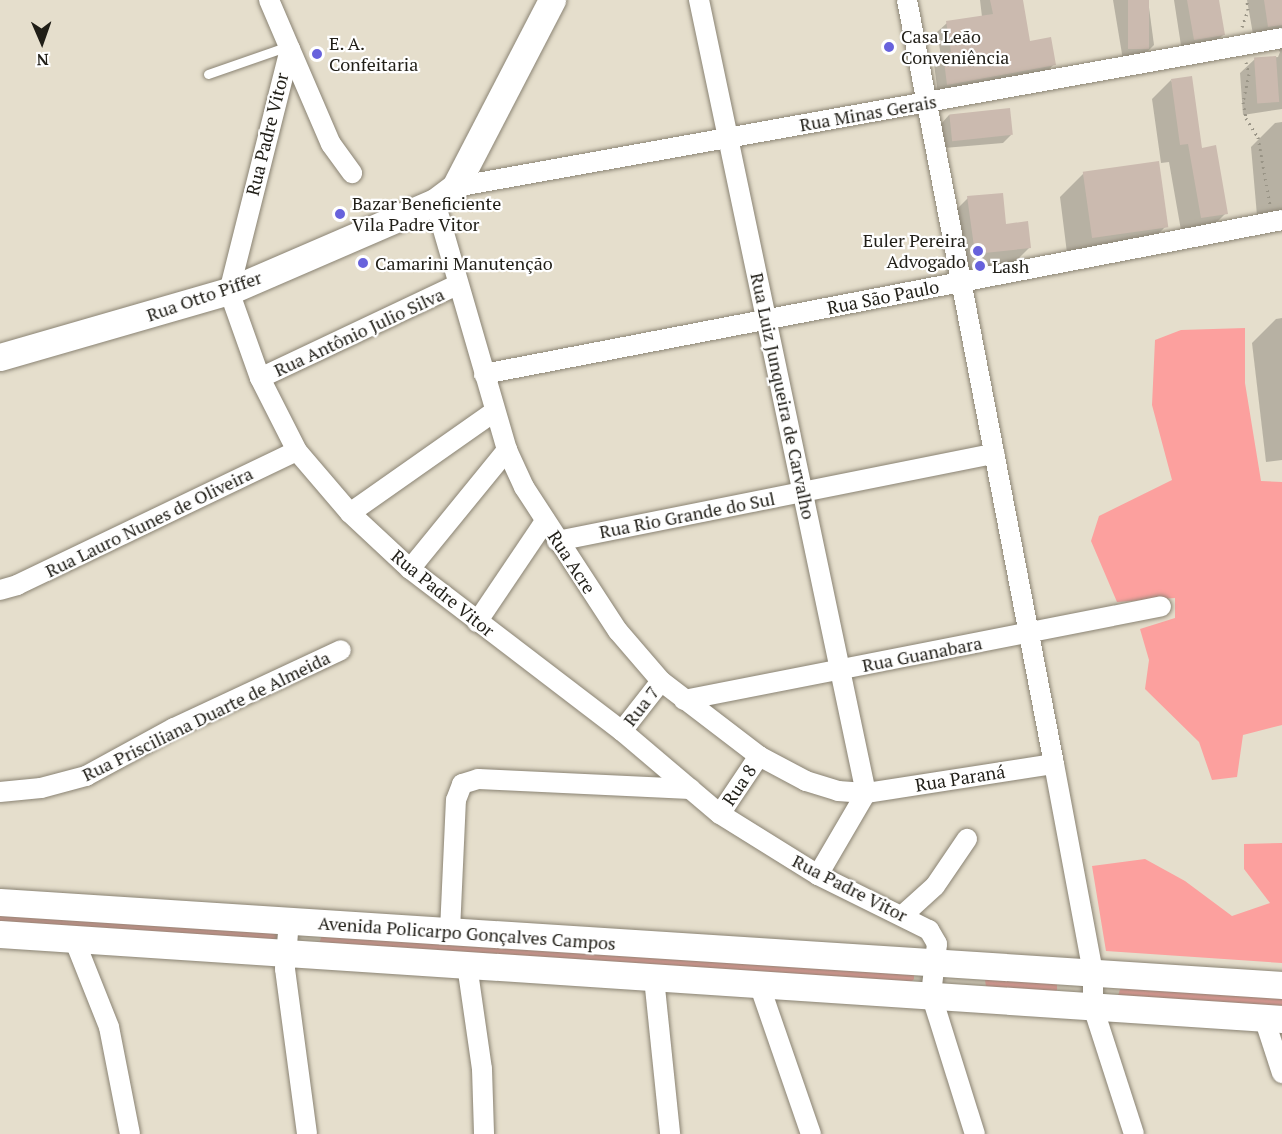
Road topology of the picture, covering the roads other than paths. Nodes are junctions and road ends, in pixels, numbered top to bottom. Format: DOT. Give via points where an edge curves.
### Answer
graph roads {
  1 [pos="269,0"];
  2 [pos="552,0"];
  3 [pos="699,0"];
  4 [pos="907,0"];
  5 [pos="1282,38"];
  6 [pos="289,48"];
  7 [pos="208,74"];
  8 [pos="927,102"];
  9 [pos="728,138"];
  10 [pos="352,172"];
  11 [pos="445,194"];
  12 [pos="1277,221"];
  13 [pos="961,282"];
  14 [pos="457,285"];
  15 [pos="229,291"];
  16 [pos="767,320"];
  17 [pos="0,357"];
  18 [pos="484,375"];
  19 [pos="260,378"];
  20 [pos="495,411"];
  21 [pos="507,450"];
  22 [pos="297,451"];
  23 [pos="994,454"];
  24 [pos="803,492"];
  25 [pos="350,513"];
  26 [pos="545,521"];
  27 [pos="557,541"];
  28 [pos="410,569"];
  29 [pos="0,590"];
  30 [pos="1161,606"];
  31 [pos="477,622"];
  32 [pos="1029,633"];
  33 [pos="341,650"];
  34 [pos="840,669"];
  35 [pos="661,681"];
  36 [pos="684,700"];
  37 [pos="621,731"];
  38 [pos="759,756"];
  39 [pos="1054,764"];
  40 [pos="692,789"];
  41 [pos="0,792"];
  42 [pos="866,793"];
  43 [pos="720,814"];
  44 [pos="967,839"];
  45 [pos="818,875"];
  46 [pos="0,902"];
  47 [pos="903,915"];
  48 [pos="289,921"];
  49 [pos="450,931"];
  50 [pos="0,934"];
  51 [pos="74,939"];
  52 [pos="286,953"];
  53 [pos="934,962"];
  54 [pos="467,965"];
  55 [pos="1093,973"];
  56 [pos="654,978"];
  57 [pos="759,984"];
  58 [pos="1282,986"];
  59 [pos="931,994"];
  60 [pos="1093,1007"];
  61 [pos="1273,1019"];
  62 [pos="1282,1073"];
  63 [pos="130,1134"];
  64 [pos="307,1134"];
  65 [pos="484,1134"];
  66 [pos="669,1134"];
  67 [pos="811,1134"];
  68 [pos="975,1134"];
  69 [pos="1134,1134"];
  1 -- 6 [label="street, Rua Padre Vitor"];
  2 -- 11 [label="street"];
  3 -- 9 [label="street, Rua Luiz Junqueira de Carvalho"];
  4 -- 8 [label="street"];
  5 -- 8 [label="street, Rua Minas Gerais"];
  6 -- 7 [label="lane"];
  6 -- 10 [label="street, Rua Padre Vitor" via="331,144"];
  6 -- 15 [label="street, Rua Padre Vitor"];
  8 -- 9 [label="street, Rua Minas Gerais"];
  8 -- 13 [label="street"];
  9 -- 11 [label="street, Rua Minas Gerais"];
  9 -- 16 [label="street, Rua Luiz Junqueira de Carvalho"];
  11 -- 14 [label="street, Rua Acre"];
  11 -- 15 [label="street, Rua Otto Piffer"];
  12 -- 13 [label="street, Rua São Paulo"];
  13 -- 16 [label="street, Rua São Paulo"];
  13 -- 23 [label="street"];
  14 -- 18 [label="street, Rua Acre"];
  14 -- 19 [label="street, Rua Antônio Julio Silva"];
  15 -- 17 [label="street, Rua Otto Piffer"];
  15 -- 19 [label="street, Rua Padre Vitor"];
  16 -- 18 [label="street, Rua São Paulo"];
  16 -- 24 [label="street, Rua Luiz Junqueira de Carvalho"];
  18 -- 20 [label="street, Rua Acre"];
  19 -- 22 [label="street, Rua Padre Vitor"];
  20 -- 21 [label="street, Rua Acre"];
  20 -- 25 [label="street"];
  21 -- 26 [label="street, Rua Acre"];
  21 -- 28 [label="street"];
  22 -- 25 [label="street, Rua Padre Vitor"];
  22 -- 29 [label="street, Rua Lauro Nunes de Oliveira"];
  23 -- 24 [label="street, Rua Rio Grande do Sul"];
  23 -- 32 [label="street"];
  24 -- 27 [label="street, Rua Rio Grande do Sul"];
  24 -- 34 [label="street, Rua Luiz Junqueira de Carvalho"];
  25 -- 28 [label="street, Rua Padre Vitor"];
  26 -- 27 [label="street, Rua Acre"];
  26 -- 31 [label="street"];
  27 -- 35 [label="street, Rua Acre" via="618,631"];
  28 -- 31 [label="street, Rua Padre Vitor"];
  30 -- 32 [label="street, Rua Guanabara"];
  31 -- 37 [label="street, Rua Padre Vitor"];
  32 -- 34 [label="street, Rua Guanabara"];
  32 -- 39 [label="street"];
  33 -- 41 [label="street, Rua Prisciliana Duarte de Almeida" via="174,728 86,776 41,788"];
  34 -- 36 [label="street, Rua Guanabara"];
  34 -- 42 [label="street, Rua Luiz Junqueira de Carvalho"];
  35 -- 36 [label="street, Rua Acre"];
  35 -- 37 [label="street, Rua 7"];
  36 -- 38 [label="street, Rua Acre"];
  37 -- 40 [label="street, Rua Padre Vitor"];
  38 -- 42 [label="street, Rua Acre" via="806,781 838,791"];
  38 -- 43 [label="street, Rua 8"];
  39 -- 42 [label="street, Rua Paraná"];
  39 -- 55 [label="street"];
  40 -- 43 [label="street, Rua Padre Vitor"];
  40 -- 49 [label="street" via="478,779 462,784 456,800"];
  42 -- 45 [label="street"];
  43 -- 45 [label="street, Rua Padre Vitor"];
  44 -- 47 [label="street" via="935,886"];
  45 -- 47 [label="street, Rua Padre Vitor"];
  46 -- 48 [label="street, Avenida Policarpo Gonçalves Campos"];
  47 -- 53 [label="street, Rua Padre Vitor" via="935,938"];
  48 -- 49 [label="street, Avenida Policarpo Gonçalves Campos"];
  48 -- 52 [label="street"];
  49 -- 53 [label="street, Avenida Policarpo Gonçalves Campos"];
  50 -- 51 [label="street, Avenida Policarpo Gonçalves Campos"];
  51 -- 52 [label="street, Avenida Policarpo Gonçalves Campos"];
  51 -- 63 [label="street" via="109,1027"];
  52 -- 54 [label="street, Avenida Policarpo Gonçalves Campos"];
  52 -- 64 [label="street"];
  53 -- 55 [label="street, Avenida Policarpo Gonçalves Campos"];
  53 -- 59 [label="street"];
  54 -- 56 [label="street, Avenida Policarpo Gonçalves Campos"];
  54 -- 65 [label="street" via="482,1069"];
  55 -- 58 [label="street, Avenida Policarpo Gonçalves Campos"];
  55 -- 60 [label="street"];
  56 -- 57 [label="street, Avenida Policarpo Gonçalves Campos"];
  56 -- 66 [label="street"];
  57 -- 59 [label="street, Avenida Policarpo Gonçalves Campos"];
  57 -- 67 [label="street"];
  59 -- 60 [label="street, Avenida Policarpo Gonçalves Campos"];
  59 -- 68 [label="street"];
  60 -- 61 [label="street, Avenida Policarpo Gonçalves Campos"];
  60 -- 69 [label="street"];
  61 -- 62 [label="street"];
}
